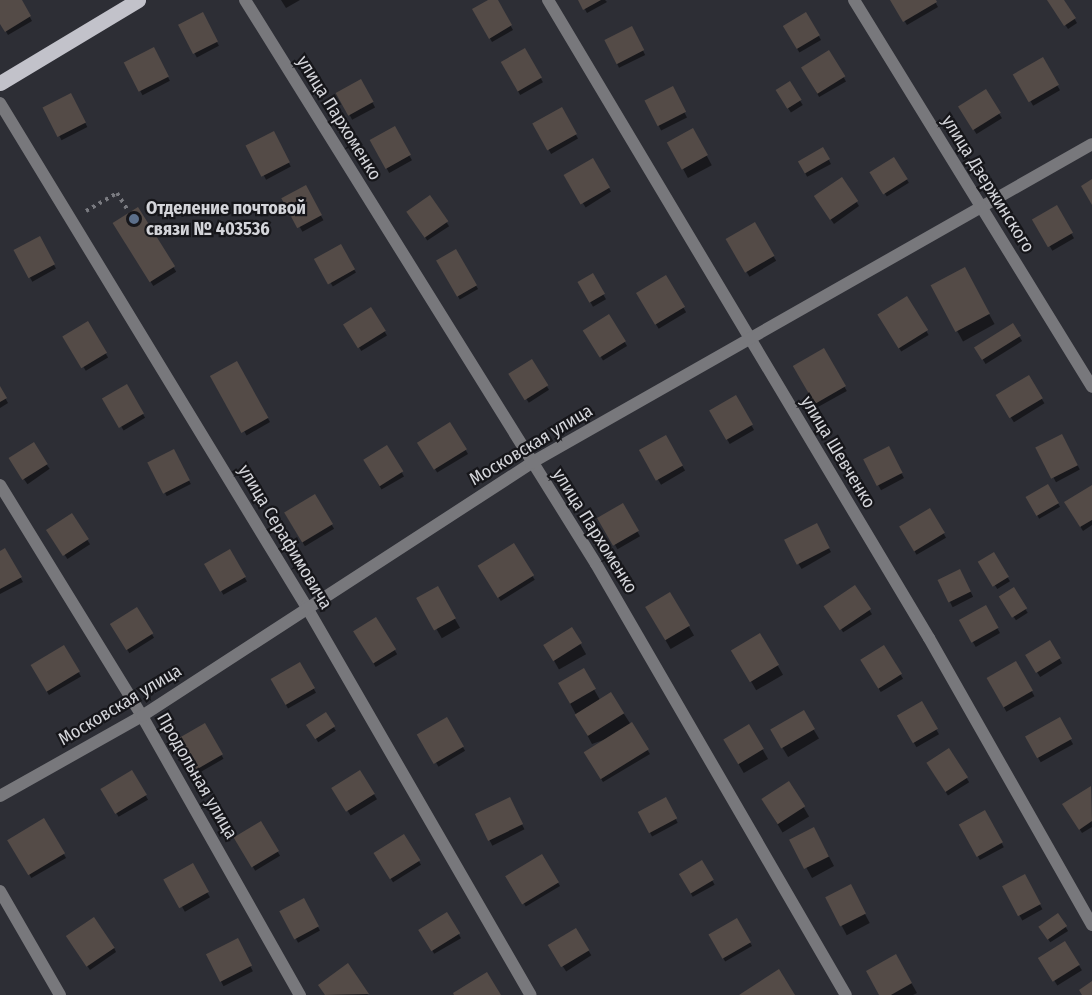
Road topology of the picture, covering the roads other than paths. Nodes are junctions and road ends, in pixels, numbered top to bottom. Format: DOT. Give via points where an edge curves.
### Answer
graph roads {
  1 [pos="138,0"];
  2 [pos="245,0"];
  3 [pos="548,0"];
  4 [pos="854,0"];
  5 [pos="0,83"];
  6 [pos="0,103"];
  7 [pos="1092,144"];
  8 [pos="982,209"];
  9 [pos="749,340"];
  10 [pos="1092,387"];
  11 [pos="531,463"];
  12 [pos="0,485"];
  13 [pos="306,606"];
  14 [pos="142,716"];
  15 [pos="0,796"];
  16 [pos="0,891"];
  17 [pos="1092,925"];
  18 [pos="60,995"];
  19 [pos="300,995"];
  20 [pos="531,995"];
  21 [pos="846,995"];
  1 -- 5 [label="main road"];
  2 -- 11 [label="street, улица Пархоменко"];
  3 -- 9 [label="street, улица Шевченко"];
  4 -- 8 [label="street, улица Дзержинского"];
  6 -- 13 [label="street, улица Серафимовича"];
  7 -- 8 [label="street, Московская улица"];
  8 -- 9 [label="street, Московская улица"];
  8 -- 10 [label="street, улица Дзержинского"];
  9 -- 11 [label="street, Московская улица"];
  9 -- 17 [label="street, улица Шевченко" via="928,638"];
  11 -- 13 [label="street, Московская улица"];
  11 -- 21 [label="street, улица Пархоменко" via="596,564"];
  12 -- 14 [label="street, Продольная улица"];
  13 -- 14 [label="street, Московская улица"];
  13 -- 20 [label="street, улица Серафимовича"];
  14 -- 15 [label="street, Московская улица"];
  14 -- 19 [label="street, Продольная улица"];
  16 -- 18 [label="street"];
}
